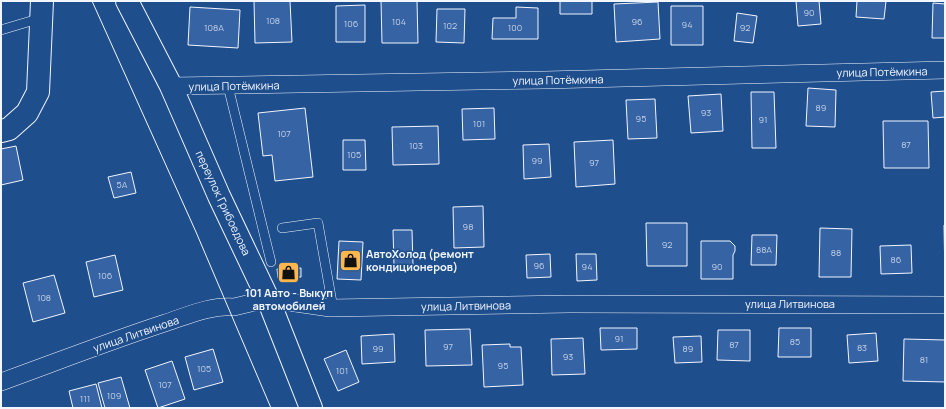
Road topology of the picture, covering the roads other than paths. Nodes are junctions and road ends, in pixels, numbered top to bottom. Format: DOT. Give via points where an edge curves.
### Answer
graph roads {
  1 [pos="128,1"];
  2 [pos="42,9"];
  3 [pos="1,30"];
  4 [pos="945,70"];
  5 [pos="170,86"];
  6 [pos="228,86"];
  7 [pos="1,131"];
  8 [pos="282,228"];
  9 [pos="271,262"];
  10 [pos="268,299"];
  11 [pos="945,305"];
  12 [pos="333,308"];
  13 [pos="1,382"];
  14 [pos="311,408"];
  1 -- 5 [label="street, переулок Грибоедова"];
  2 -- 3 [label="lane"];
  2 -- 7 [label="street" via="38,92 27,114"];
  4 -- 6 [label="street, улица Потёмкина"];
  5 -- 6 [label="street, улица Потёмкина"];
  5 -- 10 [label="street, переулок Грибоедова"];
  6 -- 9 [label="lane"];
  8 -- 12 [label="lane" via="318,223"];
  10 -- 12 [label="street, улица Литвинова"];
  10 -- 13 [label="street, улица Литвинова" via="234,307 210,308"];
  10 -- 14 [label="street, переулок Грибоедова"];
  11 -- 12 [label="street, улица Литвинова" via="569,304"];
}
